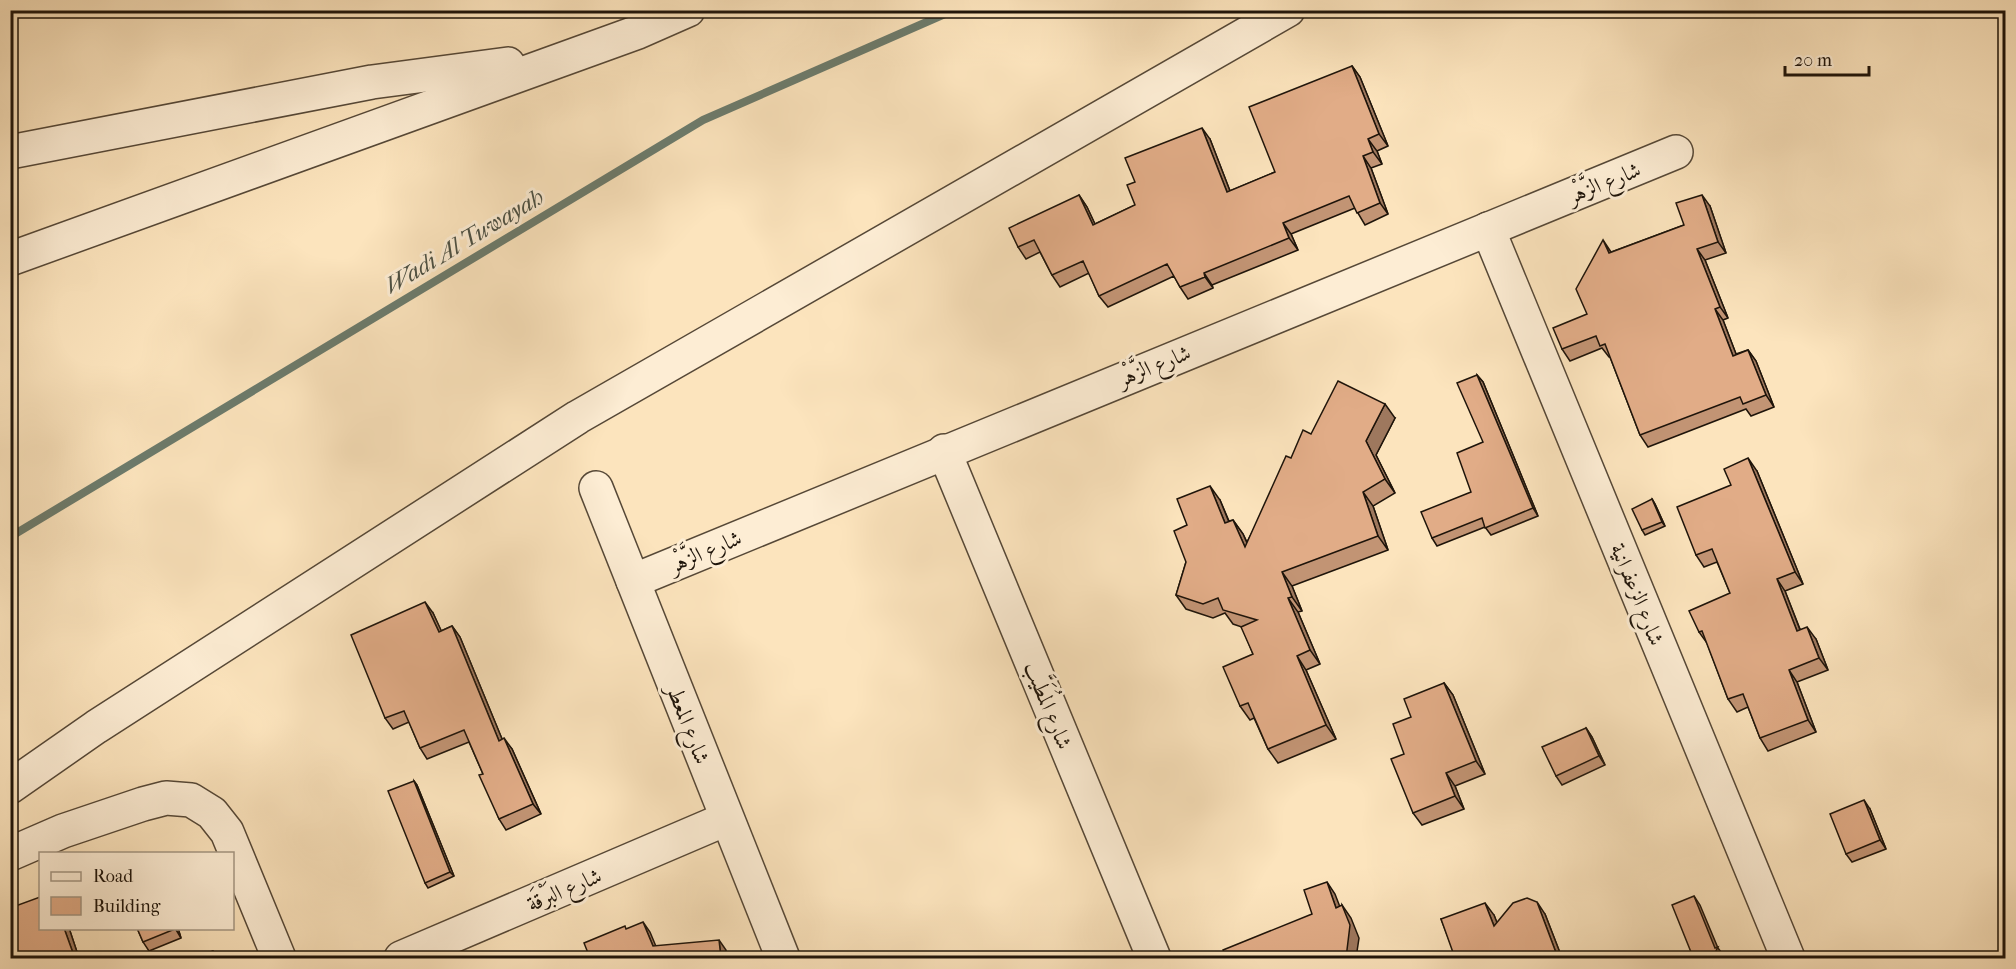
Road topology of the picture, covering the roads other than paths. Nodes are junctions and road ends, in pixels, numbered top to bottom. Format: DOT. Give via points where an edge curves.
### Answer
graph roads {
  1 [pos="688,10"];
  2 [pos="1288,10"];
  3 [pos="569,56"];
  4 [pos="1676,152"];
  5 [pos="10,153"];
  6 [pos="1488,229"];
  7 [pos="10,259"];
  8 [pos="944,451"];
  9 [pos="596,488"];
  10 [pos="633,581"];
  11 [pos="10,787"];
  12 [pos="726,819"];
  13 [pos="10,854"];
  14 [pos="279,958"];
  15 [pos="401,958"];
  16 [pos="783,958"];
  17 [pos="1154,958"];
  18 [pos="1788,958"];
  1 -- 3 [label="street"];
  2 -- 11 [label="street" via="578,417 96,727"];
  3 -- 5 [label="street" via="372,82"];
  3 -- 7 [label="street"];
  4 -- 6 [label="street, شارع الزَّهْر"];
  6 -- 8 [label="street, شارع الزَّهْر"];
  6 -- 18 [label="street, شارع الزعفرانية"];
  8 -- 10 [label="street, شارع الزَّهْر"];
  8 -- 17 [label="street, شارع المُطَيَّب"];
  9 -- 10 [label="street, شارع المعطر"];
  10 -- 12 [label="street, شارع المعطر"];
  12 -- 15 [label="street, شارع البَرْقَة"];
  12 -- 16 [label="street, شارع المعطر"];
  13 -- 14 [label="street" via="143,804 166,798 191,801 212,813 227,832"];
}
